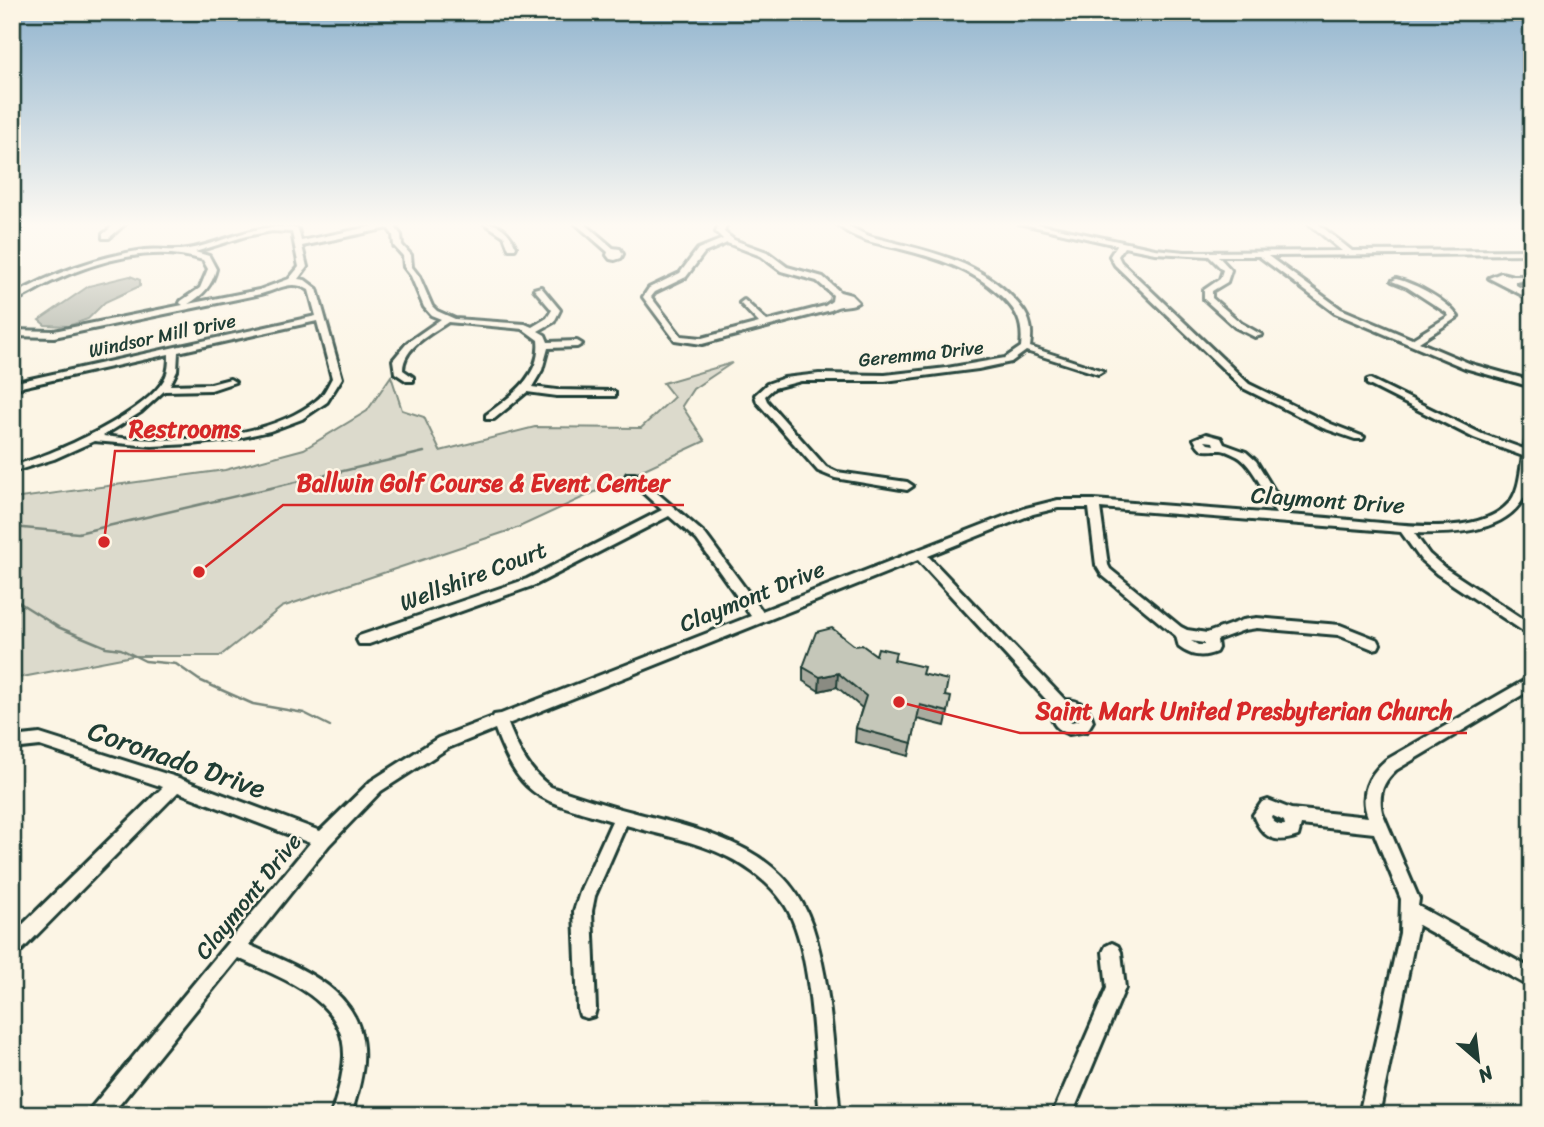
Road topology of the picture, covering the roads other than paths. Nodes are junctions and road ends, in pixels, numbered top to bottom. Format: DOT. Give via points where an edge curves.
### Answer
graph roads {
  1 [pos="54,276"];
  2 [pos="210,276"];
  3 [pos="297,276"];
  4 [pos="415,276"];
  5 [pos="682,276"];
  6 [pos="808,276"];
  7 [pos="978,276"];
  8 [pos="1131,276"];
  9 [pos="1225,276"];
  10 [pos="1290,276"];
  11 [pos="1532,278"];
  12 [pos="292,281"];
  13 [pos="1396,281"];
  14 [pos="538,289"];
  15 [pos="636,294"];
  16 [pos="649,295"];
  17 [pos="195,297"];
  18 [pos="1532,298"];
  19 [pos="12,300"];
  20 [pos="207,303"];
  21 [pos="744,303"];
  22 [pos="172,310"];
  23 [pos="320,318"];
  24 [pos="447,319"];
  25 [pos="766,325"];
  26 [pos="513,326"];
  27 [pos="533,330"];
  28 [pos="12,333"];
  29 [pos="1258,335"];
  30 [pos="1411,343"];
  31 [pos="577,344"];
  32 [pos="544,345"];
  33 [pos="1025,348"];
  34 [pos="173,351"];
  35 [pos="1098,371"];
  36 [pos="410,379"];
  37 [pos="1370,382"];
  38 [pos="230,383"];
  39 [pos="1532,384"];
  40 [pos="12,386"];
  41 [pos="161,388"];
  42 [pos="527,389"];
  43 [pos="612,394"];
  44 [pos="489,417"];
  45 [pos="1359,437"];
  46 [pos="1532,437"];
  47 [pos="93,438"];
  48 [pos="1220,446"];
  49 [pos="1529,454"];
  50 [pos="12,469"];
  51 [pos="631,476"];
  52 [pos="907,485"];
  53 [pos="1094,504"];
  54 [pos="671,510"];
  55 [pos="1284,519"];
  56 [pos="1405,529"];
  57 [pos="919,554"];
  58 [pos="760,618"];
  59 [pos="1532,632"];
  60 [pos="364,640"];
  61 [pos="1373,644"];
  62 [pos="1532,681"];
  63 [pos="1062,707"];
  64 [pos="499,719"];
  65 [pos="12,743"];
  66 [pos="176,784"];
  67 [pos="1291,816"];
  68 [pos="622,817"];
  69 [pos="1381,826"];
  70 [pos="323,840"];
  71 [pos="1410,911"];
  72 [pos="12,948"];
  73 [pos="236,948"];
  74 [pos="1112,952"];
  75 [pos="1532,979"];
  76 [pos="587,1009"];
  77 [pos="99,1115"];
  78 [pos="341,1115"];
  79 [pos="830,1115"];
  80 [pos="1062,1115"];
  81 [pos="1370,1115"];
  1 -- 19 [label="street"];
  2 -- 17 [label="street"];
  3 -- 12 [label="street"];
  4 -- 24 [label="street" via="428,307"];
  5 -- 16 [label="street"];
  6 -- 25 [label="street" via="820,279 836,299 828,308"];
  7 -- 33 [label="street" via="1025,319"];
  8 -- 45 [label="street" via="1241,382 1327,426"];
  9 -- 29 [label="street" via="1208,290 1208,299 1238,325"];
  10 -- 30 [label="street" via="1338,311"];
  11 -- 18 [label="street" via="1512,282"];
  12 -- 20 [label="street"];
  12 -- 23 [label="street" via="313,289"];
  13 -- 30 [label="street" via="1410,285 1454,317"];
  14 -- 27 [label="street" via="556,310 551,320"];
  15 -- 16 [label="street"];
  16 -- 25 [label="street" via="675,335 690,341"];
  17 -- 20 [label="street"];
  17 -- 22 [label="street"];
  20 -- 22 [label="street"];
  21 -- 25 [label="street"];
  22 -- 28 [label="street" via="54,334"];
  23 -- 34 [label="street, Windsor Mill Drive"];
  23 -- 47 [label="street" via="337,378 333,392 307,414 266,430 230,436 140,444"];
  24 -- 26 [label="street"];
  24 -- 36 [label="street" via="411,344 398,360 398,371"];
  26 -- 27 [label="street"];
  27 -- 32 [label="street"];
  30 -- 39 [label="street" via="1483,372"];
  31 -- 32 [label="street"];
  32 -- 42 [label="street" via="537,376"];
  33 -- 35 [label="street"];
  33 -- 52 [label="street, Geremma Drive" via="998,362 884,378 805,378 766,388 760,395 822,469"];
  34 -- 40 [label="street, Windsor Mill Drive"];
  34 -- 41 [label="street" via="172,371"];
  37 -- 49 [label="street" via="1478,436"];
  38 -- 41 [label="street"];
  41 -- 47 [label="street"];
  42 -- 43 [label="street"];
  42 -- 44 [label="street"];
  46 -- 49 [label="street, Claymont Drive"];
  47 -- 50 [label="street" via="57,456"];
  48 -- 55 [label="street" via="1252,463"];
  49 -- 56 [label="street, Claymont Drive" via="1520,495 1499,515 1460,528"];
  51 -- 54 [label="street"];
  53 -- 55 [label="street, Claymont Drive"];
  53 -- 57 [label="street, Claymont Drive" via="1039,508"];
  53 -- 61 [label="street" via="1106,572 1197,651 1211,648 1210,638 1257,623 1340,630"];
  54 -- 58 [label="street" via="713,551"];
  54 -- 60 [label="street, Wellshire Court" via="531,582"];
  55 -- 56 [label="street, Claymont Drive"];
  56 -- 59 [label="street" via="1441,571"];
  57 -- 58 [label="street, Claymont Drive"];
  57 -- 63 [label="street"];
  58 -- 64 [label="street, Claymont Drive"];
  62 -- 69 [label="street" via="1383,772 1371,802"];
  64 -- 68 [label="street" via="517,766 536,787"];
  64 -- 70 [label="street, Claymont Drive" via="443,743 392,774"];
  65 -- 66 [label="street, Coronado Drive" via="40,740"];
  66 -- 70 [label="street, Coronado Drive"];
  66 -- 72 [label="street"];
  67 -- 69 [label="street"];
  68 -- 76 [label="street" via="583,911"];
  68 -- 79 [label="street" via="727,847 760,865 784,891 808,942"];
  69 -- 71 [label="street" via="1404,880"];
  70 -- 73 [label="street, Claymont Drive"];
  71 -- 75 [label="street"];
  71 -- 81 [label="street"];
  73 -- 77 [label="street, Claymont Drive"];
  73 -- 78 [label="street" via="324,991 343,1014 355,1049"];
  74 -- 80 [label="street" via="1116,988"];
}
